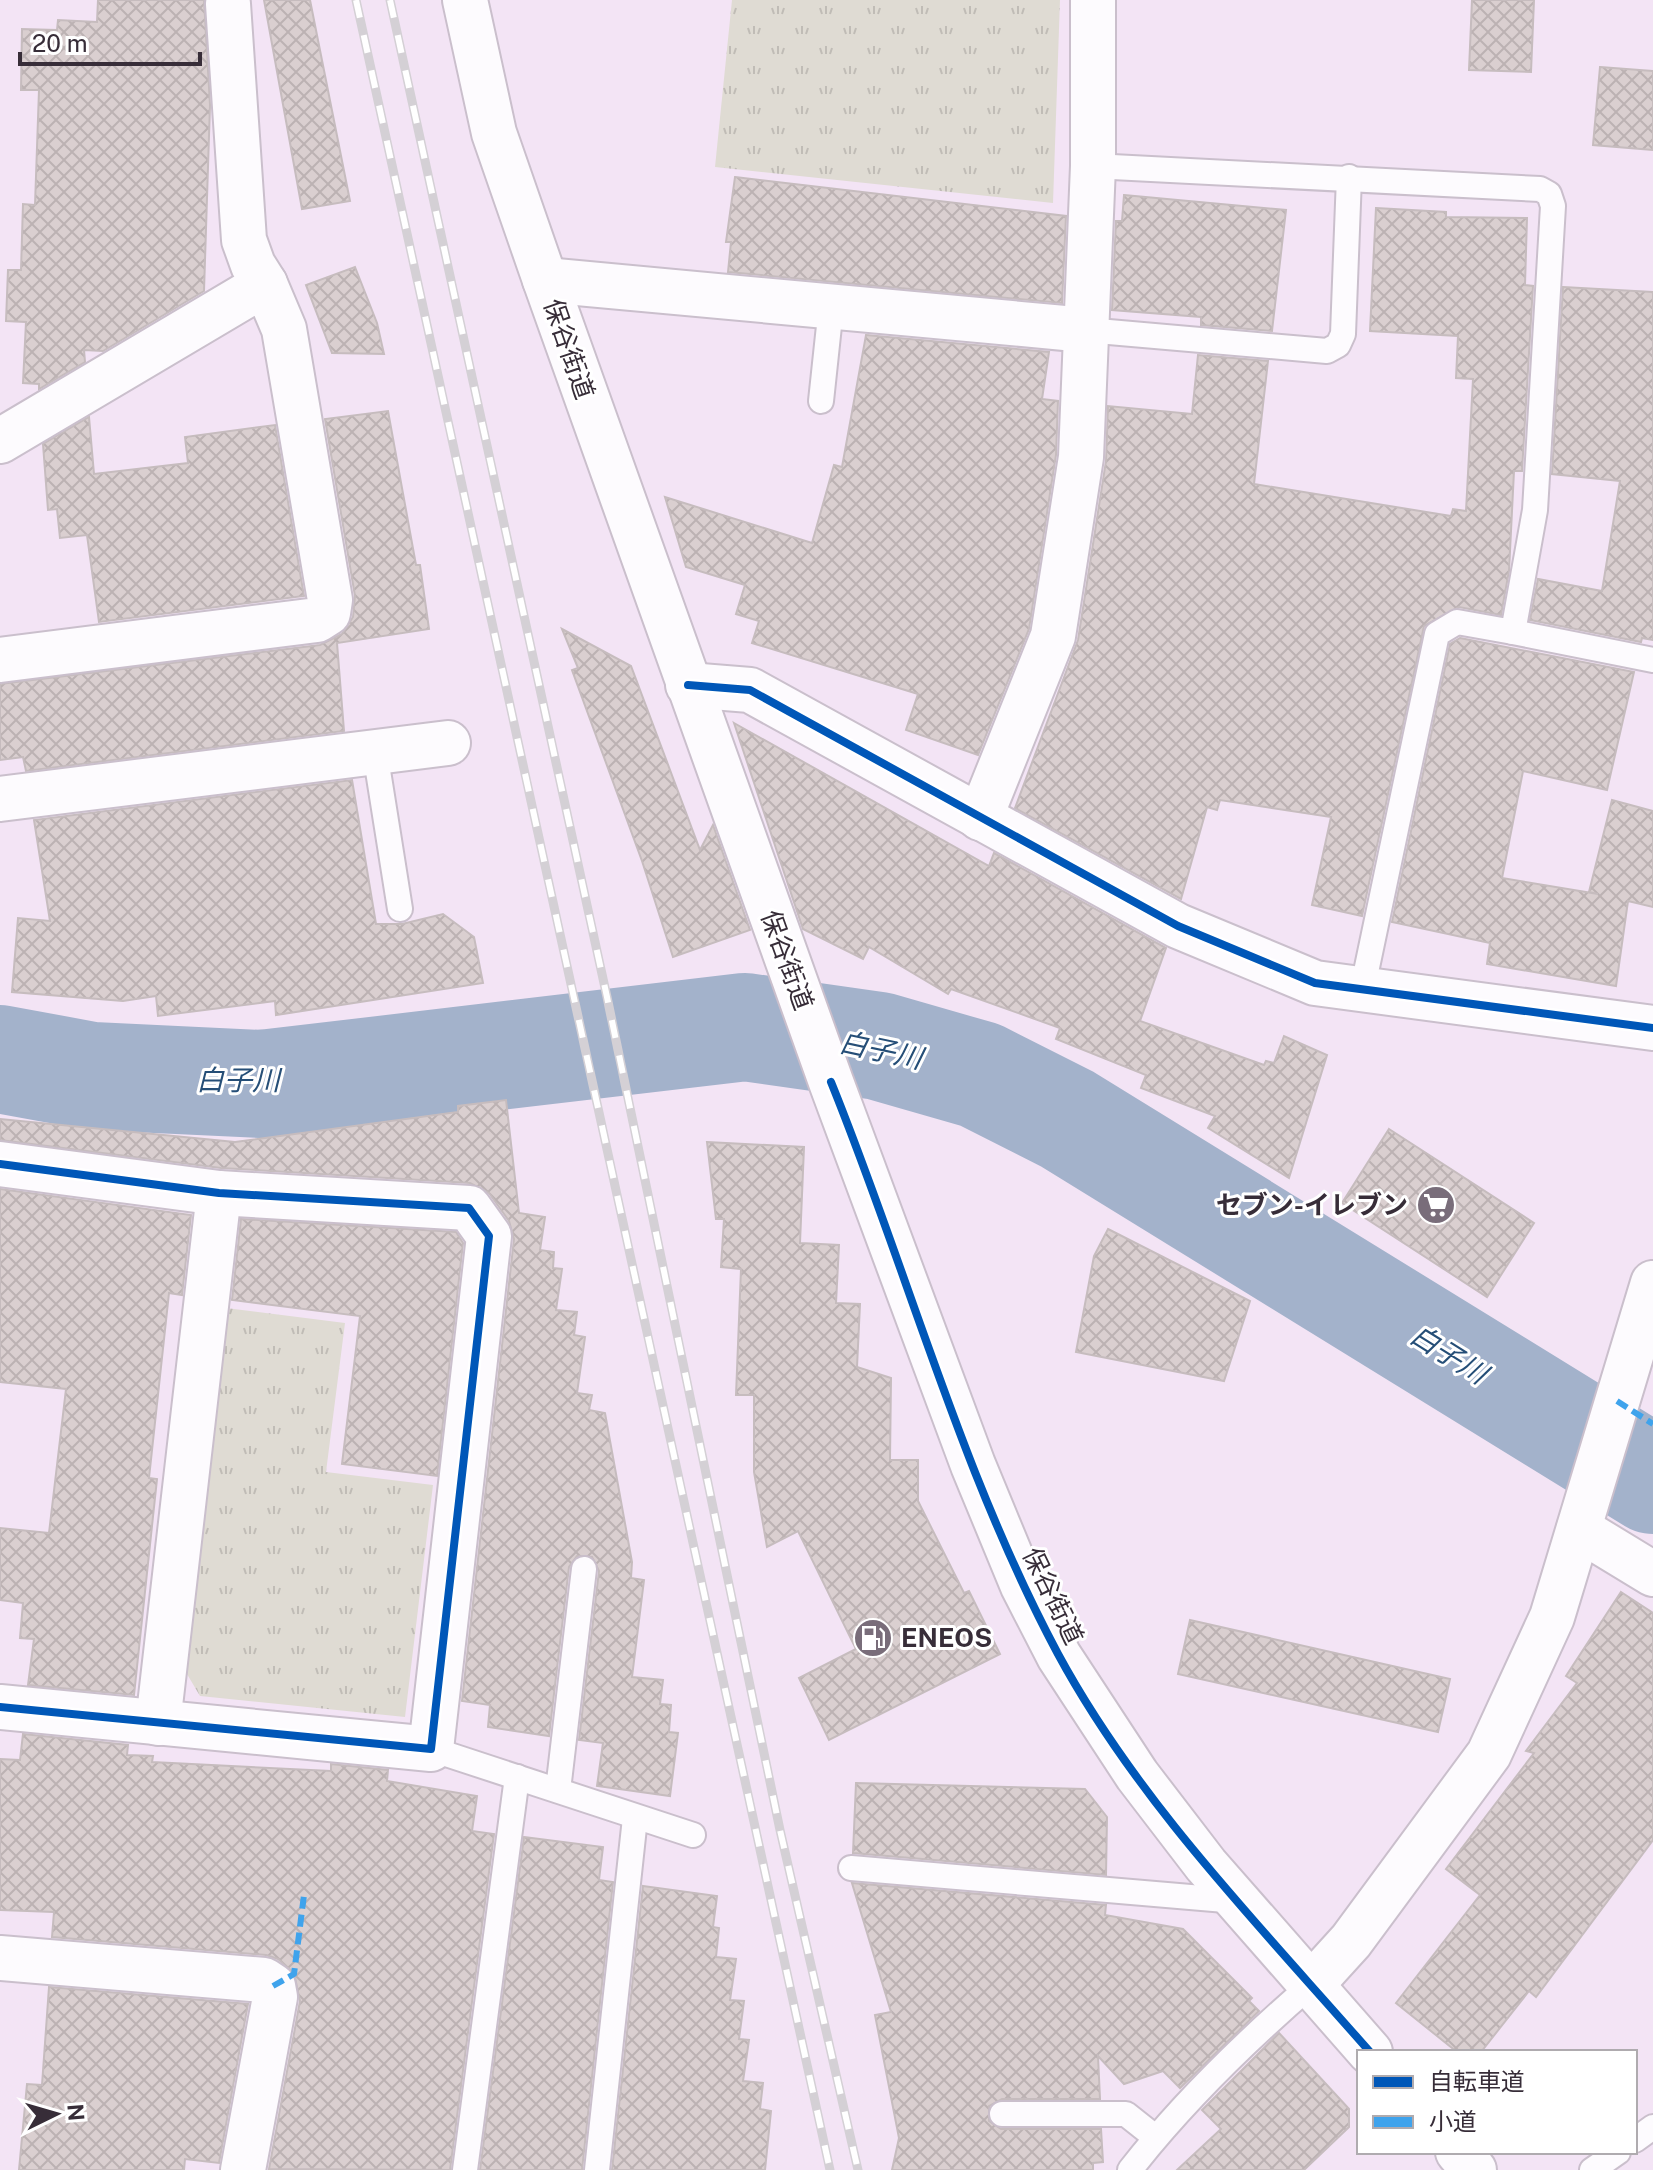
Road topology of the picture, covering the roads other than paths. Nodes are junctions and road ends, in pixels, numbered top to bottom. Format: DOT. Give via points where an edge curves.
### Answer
graph roads {
  1 [pos="465,0"];
  2 [pos="1093,0"];
  3 [pos="228,4"];
  4 [pos="1093,166"];
  5 [pos="1349,177"];
  6 [pos="545,280"];
  7 [pos="265,284"];
  8 [pos="831,307"];
  9 [pos="1086,330"];
  10 [pos="821,401"];
  11 [pos="0,441"];
  12 [pos="1513,632"];
  13 [pos="0,660"];
  14 [pos="1653,660"];
  15 [pos="688,685"];
  16 [pos="448,743"];
  17 [pos="375,752"];
  18 [pos="0,799"];
  19 [pos="980,818"];
  20 [pos="400,909"];
  21 [pos="1362,991"];
  22 [pos="1653,1028"];
  23 [pos="0,1164"];
  24 [pos="219,1193"];
  25 [pos="1652,1294"];
  26 [pos="1579,1529"];
  27 [pos="584,1569"];
  28 [pos="1653,1574"];
  29 [pos="0,1707"];
  30 [pos="158,1723"];
  31 [pos="431,1749"];
  32 [pos="517,1777"];
  33 [pos="558,1790"];
  34 [pos="635,1818"];
  35 [pos="693,1835"];
  36 [pos="851,1868"];
  37 [pos="1237,1901"];
  38 [pos="0,1958"];
  39 [pos="1311,1985"];
  40 [pos="1368,2050"];
  41 [pos="1002,2114"];
  42 [pos="1155,2137"];
  43 [pos="1460,2154"];
  44 [pos="1615,2154"];
  45 [pos="243,2170"];
  46 [pos="465,2170"];
  47 [pos="597,2170"];
  48 [pos="1130,2170"];
  49 [pos="1474,2170"];
  50 [pos="1592,2170"];
  1 -- 6 [label="street, 保谷街道" via="494,133"];
  2 -- 4 [label="street"];
  3 -- 7 [label="street" via="244,240"];
  4 -- 5 [label="lane"];
  4 -- 9 [label="street"];
  5 -- 9 [label="lane" via="1343,334 1338,345 1327,351"];
  5 -- 12 [label="lane" via="1540,189 1549,194 1553,206 1535,510"];
  6 -- 8 [label="street"];
  6 -- 15 [label="street, 保谷街道"];
  7 -- 11 [label="street"];
  7 -- 13 [label="street" via="284,329 328,613 317,620"];
  8 -- 9 [label="street"];
  8 -- 10 [label="lane"];
  9 -- 19 [label="street" via="1081,457 1053,636"];
  12 -- 14 [label="lane"];
  12 -- 21 [label="lane" via="1457,622 1437,634"];
  15 -- 19 [label="street" via="750,690"];
  15 -- 37 [label="street, 保谷街道" via="973,1465 1023,1586 1098,1720"];
  16 -- 17 [label="street"];
  17 -- 18 [label="street"];
  17 -- 20 [label="lane"];
  19 -- 21 [label="street" via="1178,926 1315,983"];
  21 -- 22 [label="street"];
  23 -- 24 [label="street"];
  24 -- 30 [label="street"];
  24 -- 31 [label="street" via="469,1208 489,1236"];
  25 -- 26 [label="street"];
  26 -- 28 [label="street"];
  26 -- 39 [label="street" via="1552,1617 1489,1754 1351,1941"];
  27 -- 33 [label="lane"];
  29 -- 30 [label="street"];
  30 -- 31 [label="street"];
  31 -- 32 [label="lane"];
  32 -- 33 [label="lane"];
  32 -- 46 [label="lane"];
  33 -- 34 [label="lane"];
  34 -- 35 [label="lane"];
  34 -- 47 [label="lane"];
  36 -- 37 [label="lane"];
  37 -- 39 [label="street, 保谷街道"];
  38 -- 45 [label="street" via="264,1980 273,1986"];
  39 -- 40 [label="street, 保谷街道"];
  39 -- 42 [label="lane" via="1262,2027"];
  41 -- 42 [label="lane" via="1126,2114"];
  42 -- 48 [label="lane"];
  43 -- 49 [label="street"];
  44 -- 50 [label="lane"];
}
